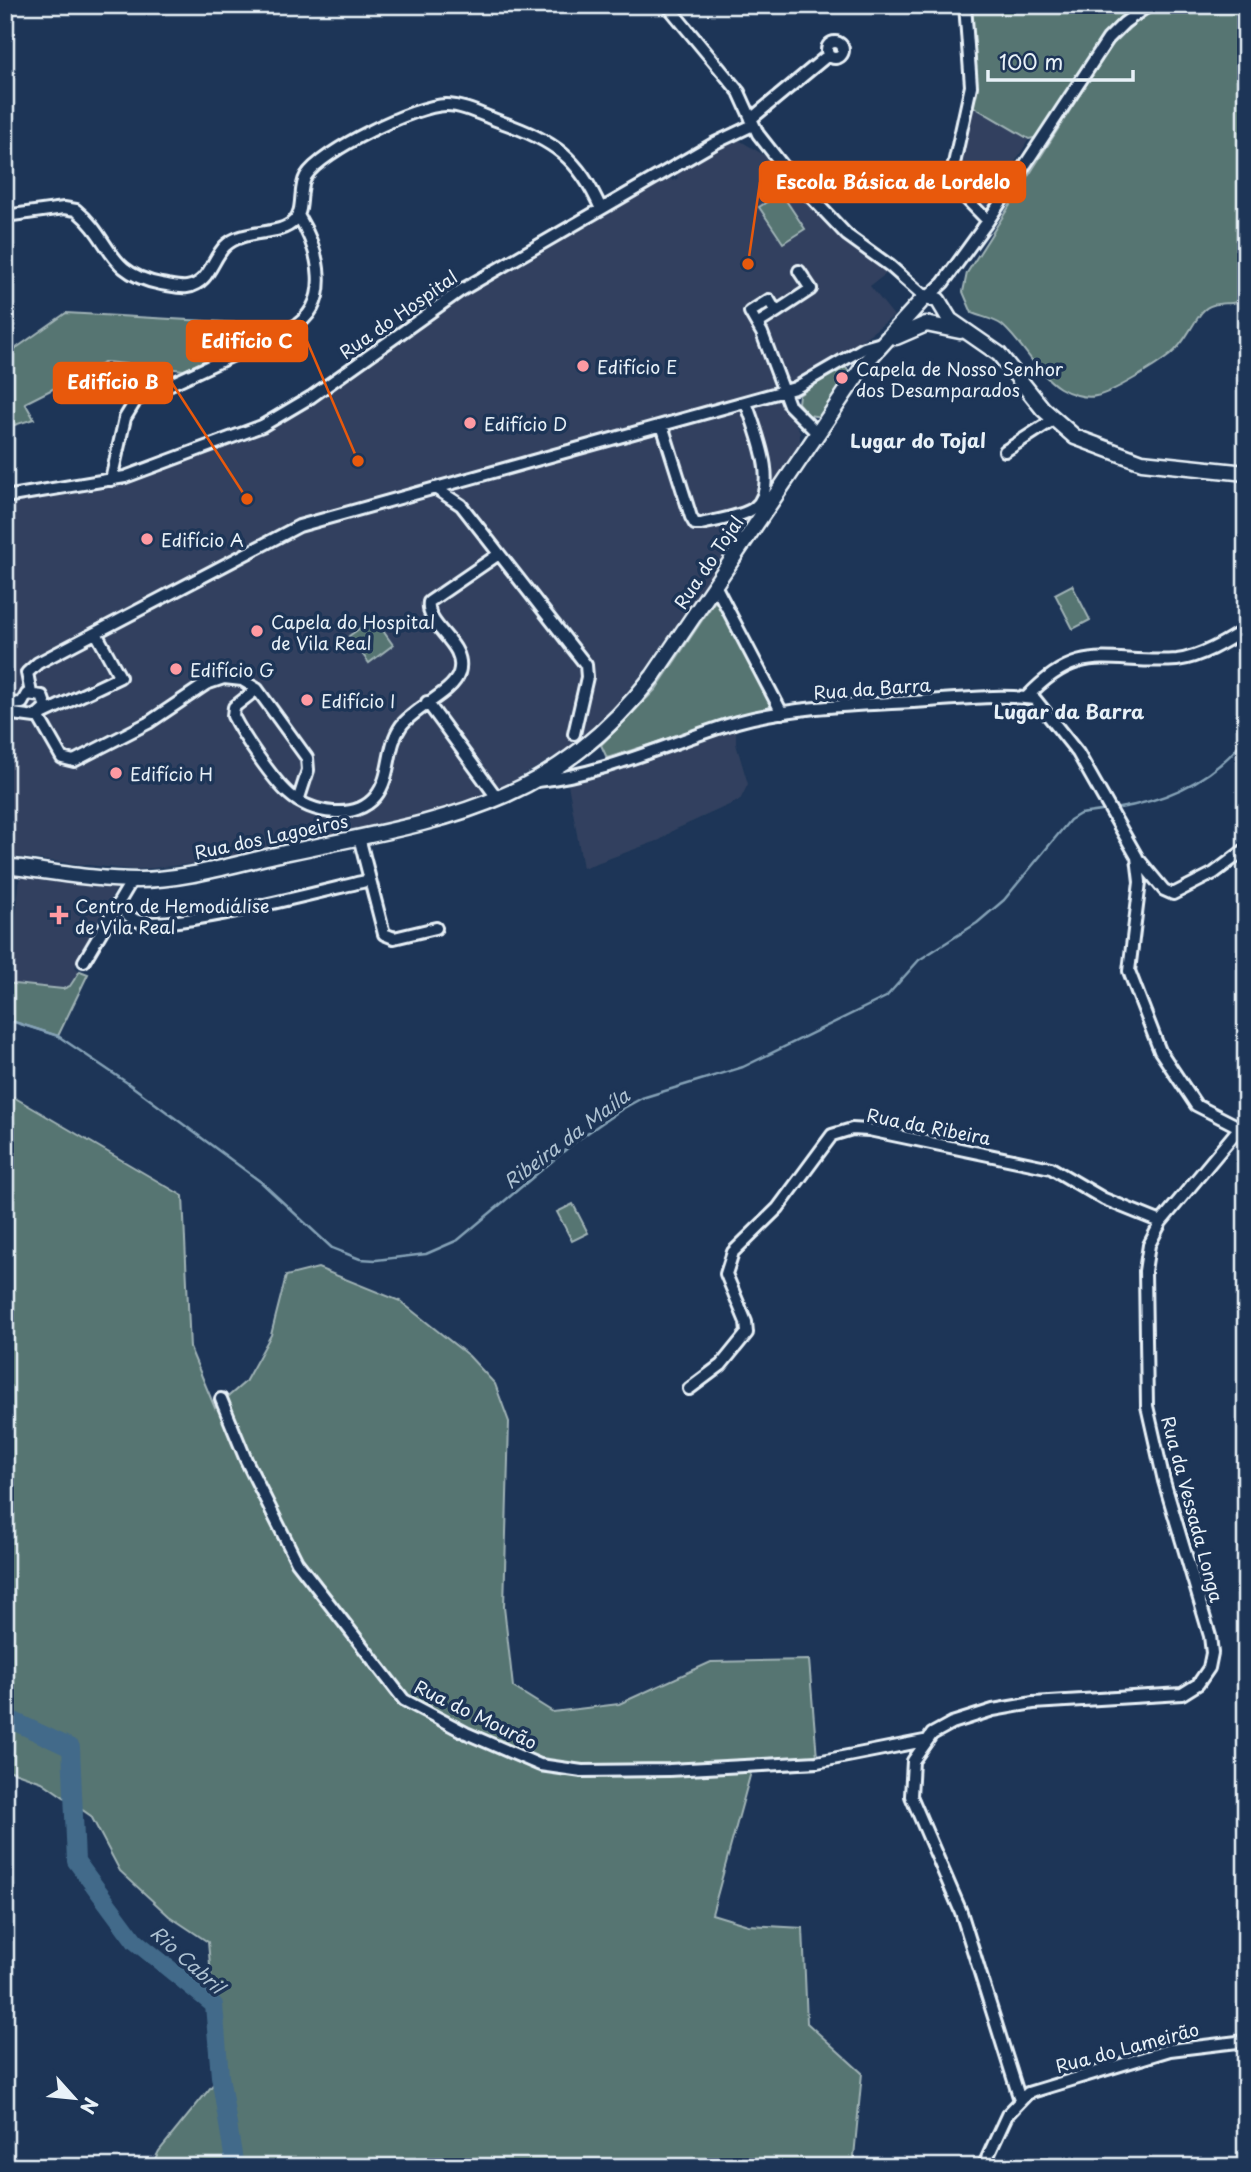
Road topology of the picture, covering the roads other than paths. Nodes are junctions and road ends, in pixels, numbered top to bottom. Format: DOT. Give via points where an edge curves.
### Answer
graph roads {
  1 [pos="667,5"];
  2 [pos="965,5"];
  3 [pos="1149,5"];
  4 [pos="827,56"];
  5 [pos="752,122"];
  6 [pos="601,209"];
  7 [pos="298,215"];
  8 [pos="5,216"];
  9 [pos="988,220"];
  10 [pos="953,269"];
  11 [pos="799,271"];
  12 [pos="921,303"];
  13 [pos="943,310"];
  14 [pos="928,325"];
  15 [pos="975,336"];
  16 [pos="886,342"];
  17 [pos="783,391"];
  18 [pos="746,402"];
  19 [pos="1053,420"];
  20 [pos="662,425"];
  21 [pos="818,434"];
  22 [pos="1005,451"];
  23 [pos="1246,473"];
  24 [pos="111,480"];
  25 [pos="435,488"];
  26 [pos="5,497"];
  27 [pos="499,554"];
  28 [pos="715,585"];
  29 [pos="1246,629"];
  30 [pos="96,632"];
  31 [pos="257,689"];
  32 [pos="31,693"];
  33 [pos="1027,697"];
  34 [pos="427,702"];
  35 [pos="22,703"];
  36 [pos="5,704"];
  37 [pos="5,713"];
  38 [pos="782,713"];
  39 [pos="36,715"];
  40 [pos="574,734"];
  41 [pos="581,749"];
  42 [pos="589,770"];
  43 [pos="537,780"];
  44 [pos="498,799"];
  45 [pos="298,801"];
  46 [pos="359,837"];
  47 [pos="1246,849"];
  48 [pos="1138,858"];
  49 [pos="5,866"];
  50 [pos="132,880"];
  51 [pos="370,880"];
  52 [pos="118,904"];
  53 [pos="436,928"];
  54 [pos="84,961"];
  55 [pos="1243,1123"];
  56 [pos="1161,1222"];
  57 [pos="689,1390"];
  58 [pos="221,1399"];
  59 [pos="924,1741"];
  60 [pos="1246,2040"];
  61 [pos="1020,2100"];
  62 [pos="983,2167"];
  1 -- 5 [label="street" via="739,92"];
  2 -- 9 [label="street" via="971,86 950,182"];
  3 -- 9 [label="street" via="1104,44"];
  4 -- 5 [label="street, Rua do Hospital"];
  5 -- 6 [label="street, Rua do Hospital"];
  5 -- 12 [label="street" via="782,166 843,231 908,283"];
  6 -- 7 [label="street" via="584,175 564,152 524,130 444,105 382,125 316,165 302,186"];
  6 -- 24 [label="street, Rua do Hospital" via="460,290 288,412 226,442"];
  7 -- 8 [label="street" via="287,226 230,242 205,278 182,288 129,274 76,210"];
  7 -- 24 [label="street" via="309,234 317,266 318,296 313,312 292,328 136,400 125,418"];
  9 -- 10 [label="street"];
  10 -- 12 [label="street"];
  10 -- 13 [label="street"];
  11 -- 17 [label="street" via="811,289 776,312 769,300 750,312"];
  12 -- 13 [label="main road" via="938,300"];
  12 -- 14 [label="main road" via="918,320"];
  12 -- 16 [label="main road, Rua do Tojal"];
  13 -- 14 [label="main road" via="939,321"];
  13 -- 15 [label="main road"];
  14 -- 15 [label="main road"];
  14 -- 16 [label="main road"];
  15 -- 19 [label="main road" via="998,352"];
  16 -- 17 [label="street" via="867,346 808,383"];
  16 -- 21 [label="main road, Rua do Tojal" via="866,362"];
  17 -- 18 [label="street"];
  17 -- 21 [label="street" via="793,411"];
  18 -- 20 [label="street"];
  18 -- 20 [label="street" via="767,471 758,503 701,524 691,517"];
  19 -- 22 [label="street"];
  19 -- 23 [label="main road" via="1075,437 1127,459"];
  20 -- 25 [label="street"];
  21 -- 28 [label="main road, Rua do Tojal"];
  24 -- 26 [label="street, Rua do Hospital"];
  25 -- 27 [label="street" via="459,502"];
  25 -- 30 [label="street" via="291,530"];
  27 -- 34 [label="street" via="429,602 430,611 456,648 460,665 453,683"];
  27 -- 40 [label="street" via="586,665"];
  28 -- 38 [label="street"];
  28 -- 41 [label="main road, Rua do Tojal" via="642,690"];
  29 -- 33 [label="street" via="1213,648 1178,660 1120,657 1070,664 1053,672"];
  30 -- 32 [label="street" via="29,669 26,677"];
  30 -- 39 [label="street" via="120,677"];
  31 -- 39 [label="street" via="234,678 211,681 148,723 74,761 60,755"];
  31 -- 45 [label="street" via="308,761"];
  31 -- 45 [label="street" via="234,708 233,716"];
  32 -- 35 [label="street"];
  32 -- 39 [label="street" via="44,699 46,707"];
  33 -- 38 [label="street, Rua da Barra" via="844,705"];
  33 -- 48 [label="street" via="1040,703 1078,753"];
  34 -- 44 [label="street"];
  34 -- 45 [label="street" via="397,732 383,785 368,803 334,812"];
  35 -- 36 [label="street"];
  35 -- 39 [label="street"];
  37 -- 39 [label="street"];
  38 -- 42 [label="street, Rua da Barra" via="737,722"];
  41 -- 42 [label="street"];
  41 -- 43 [label="main road, Rua do Tojal"];
  42 -- 43 [label="street, Rua da Barra"];
  43 -- 44 [label="main road, Rua dos Lagoeiros"];
  44 -- 46 [label="main road, Rua dos Lagoeiros" via="450,817"];
  46 -- 50 [label="main road, Rua dos Lagoeiros" via="167,877"];
  46 -- 51 [label="street"];
  47 -- 48 [label="street" via="1214,873 1170,894"];
  48 -- 55 [label="street" via="1140,882 1129,956 1134,990 1160,1051 1190,1099 1201,1110"];
  49 -- 50 [label="main road, Rua dos Lagoeiros"];
  50 -- 52 [label="street"];
  51 -- 52 [label="street" via="160,922 138,921"];
  51 -- 53 [label="street" via="386,936"];
  52 -- 54 [label="street"];
  55 -- 56 [label="street, Rua da Vessada Longa"];
  56 -- 57 [label="street, Rua da Ribeira" via="1104,1199 1051,1168 869,1130 841,1131 821,1146 778,1208 733,1252 727,1276 747,1333 720,1365"];
  56 -- 59 [label="street, Rua da Vessada Longa" via="1149,1245 1145,1270 1146,1399 1164,1481 1210,1636 1209,1668 1198,1684 1182,1694 1012,1706 951,1723"];
  58 -- 59 [label="street, Rua do Mourão" via="297,1562 404,1700 466,1733 540,1765 582,1771 817,1762"];
  59 -- 61 [label="street" via="913,1761 911,1796 961,1912"];
  60 -- 61 [label="street, Rua do Lameirão" via="1170,2050 1033,2091"];
  61 -- 62 [label="street" via="1004,2120"];
}
